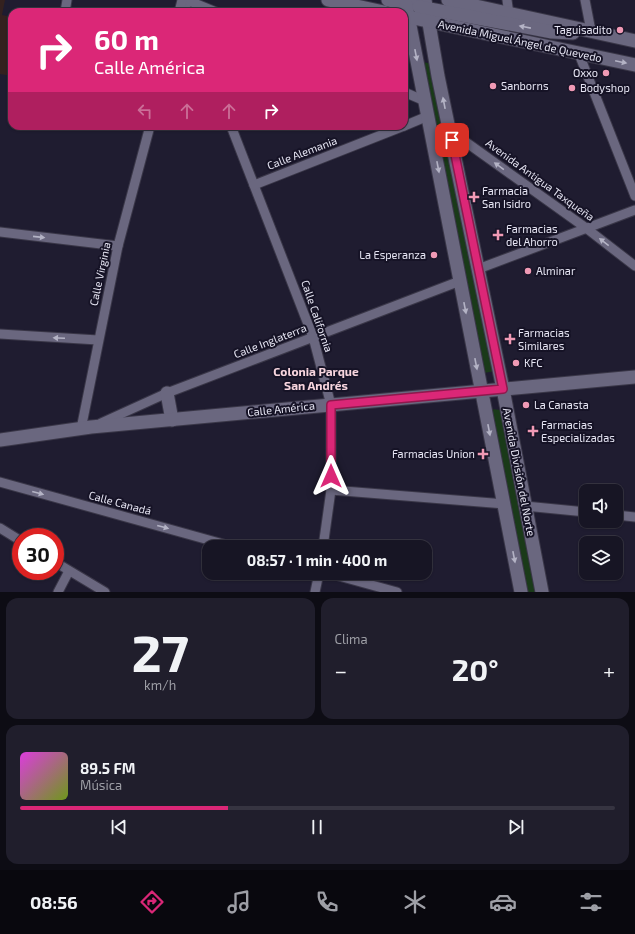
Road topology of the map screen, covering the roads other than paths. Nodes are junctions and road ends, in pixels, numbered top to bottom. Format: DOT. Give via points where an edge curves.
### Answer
graph roads {
  1 [pos="187,0"];
  2 [pos="328,0"];
  3 [pos="388,0"];
  4 [pos="448,0"];
  5 [pos="507,0"];
  6 [pos="586,0"];
  7 [pos="424,3"];
  8 [pos="206,8"];
  9 [pos="365,8"];
  10 [pos="404,8"];
  11 [pos="408,10"];
  12 [pos="408,11"];
  13 [pos="509,14"];
  14 [pos="408,19"];
  15 [pos="428,21"];
  16 [pos="591,31"];
  17 [pos="635,41"];
  18 [pos="579,54"];
  19 [pos="635,65"];
  20 [pos="408,94"];
  21 [pos="425,101"];
  22 [pos="428,116"];
  23 [pos="408,124"];
  24 [pos="149,130"];
  25 [pos="233,130"];
  26 [pos="394,130"];
  27 [pos="449,130"];
  28 [pos="254,185"];
  29 [pos="635,196"];
  30 [pos="635,210"];
  31 [pos="586,228"];
  32 [pos="0,232"];
  33 [pos="118,246"];
  34 [pos="635,266"];
  35 [pos="478,269"];
  36 [pos="460,281"];
  37 [pos="0,334"];
  38 [pos="314,337"];
  39 [pos="98,340"];
  40 [pos="635,377"];
  41 [pos="503,389"];
  42 [pos="482,391"];
  43 [pos="167,393"];
  44 [pos="331,405"];
  45 [pos="172,420"];
  46 [pos="86,428"];
  47 [pos="0,440"];
  48 [pos="0,482"];
  49 [pos="331,490"];
  50 [pos="504,504"];
  51 [pos="525,506"];
  52 [pos="579,511"];
  53 [pos="623,516"];
  54 [pos="635,517"];
  55 [pos="0,528"];
  56 [pos="12,535"];
  57 [pos="209,540"];
  58 [pos="324,540"];
  59 [pos="64,568"];
  60 [pos="69,571"];
  61 [pos="317,580"];
  62 [pos="353,580"];
  63 [pos="58,592"];
  64 [pos="105,592"];
  65 [pos="314,592"];
  66 [pos="397,592"];
  67 [pos="521,592"];
  68 [pos="542,592"];
  1 -- 8 [label="street"];
  2 -- 9 [label="main road"];
  3 -- 10 [label="main road, Avenida Miguel Ángel de Quevedo"];
  4 -- 13 [label="main road"];
  5 -- 13 [label="street"];
  6 -- 16 [label="street"];
  7 -- 12 [label="main road" via="410,13"];
  7 -- 15 [label="main road, Avenida División del Norte"];
  16 -- 7 [label="main road, one-way" via="554,33"];
  11 -- 15 [label="main road, Avenida Miguel Ángel de Quevedo"];
  13 -- 16 [label="main road"];
  14 -- 21 [label="main road, Avenida División del Norte, one-way"];
  15 -- 18 [label="main road, Avenida Miguel Ángel de Quevedo"];
  27 -- 15 [label="main road, Avenida División del Norte, one-way"];
  16 -- 17 [label="main road"];
  18 -- 19 [label="main road, Avenida Miguel Ángel de Quevedo, one-way"];
  18 -- 29 [label="street"];
  20 -- 21 [label="street"];
  21 -- 22 [label="main road, Avenida División del Norte"];
  22 -- 23 [label="street, Calle Alemania"];
  22 -- 36 [label="main road, Avenida División del Norte, one-way"];
  24 -- 33 [label="street, Calle Virginia"];
  25 -- 28 [label="street, Calle California"];
  26 -- 28 [label="street, Calle Alemania"];
  31 -- 27 [label="street, Avenida Antigua Taxqueña, one-way"];
  27 -- 35 [label="main road, Avenida División del Norte"];
  28 -- 38 [label="street, Calle California"];
  30 -- 31 [label="street"];
  34 -- 31 [label="street, Avenida Antigua Taxqueña, one-way"];
  31 -- 35 [label="street"];
  32 -- 33 [label="street, one-way"];
  33 -- 39 [label="street, Calle Virginia"];
  35 -- 41 [label="main road, Avenida División del Norte"];
  36 -- 38 [label="street, Calle Inglaterra"];
  36 -- 42 [label="main road, Avenida División del Norte, one-way"];
  39 -- 37 [label="street, one-way"];
  38 -- 43 [label="street, Calle Inglaterra"];
  38 -- 44 [label="street, Calle California"];
  39 -- 46 [label="street, Calle Virginia"];
  40 -- 41 [label="main road, Calle América"];
  41 -- 42 [label="main road, Calle América"];
  41 -- 51 [label="main road, Avenida División del Norte"];
  42 -- 44 [label="main road, Calle América"];
  42 -- 50 [label="main road, Avenida División del Norte, one-way"];
  43 -- 45 [label="main road"];
  43 -- 46 [label="street, Calle Inglaterra"];
  44 -- 45 [label="main road, Calle América"];
  44 -- 49 [label="street, Calle California"];
  45 -- 46 [label="main road, Calle América"];
  46 -- 47 [label="main road, Calle América"];
  48 -- 57 [label="street, Calle Canadá, one-way"];
  49 -- 50 [label="street"];
  49 -- 58 [label="street, Calle California"];
  50 -- 67 [label="main road, Avenida División del Norte, one-way"];
  51 -- 52 [label="street"];
  51 -- 68 [label="main road, Avenida División del Norte"];
  53 -- 54 [label="street"];
  55 -- 56 [label="street"];
  59 -- 60 [label="street"];
  60 -- 63 [label="street"];
  60 -- 64 [label="street"];
  61 -- 65 [label="street"];
  62 -- 66 [label="street"];
}
